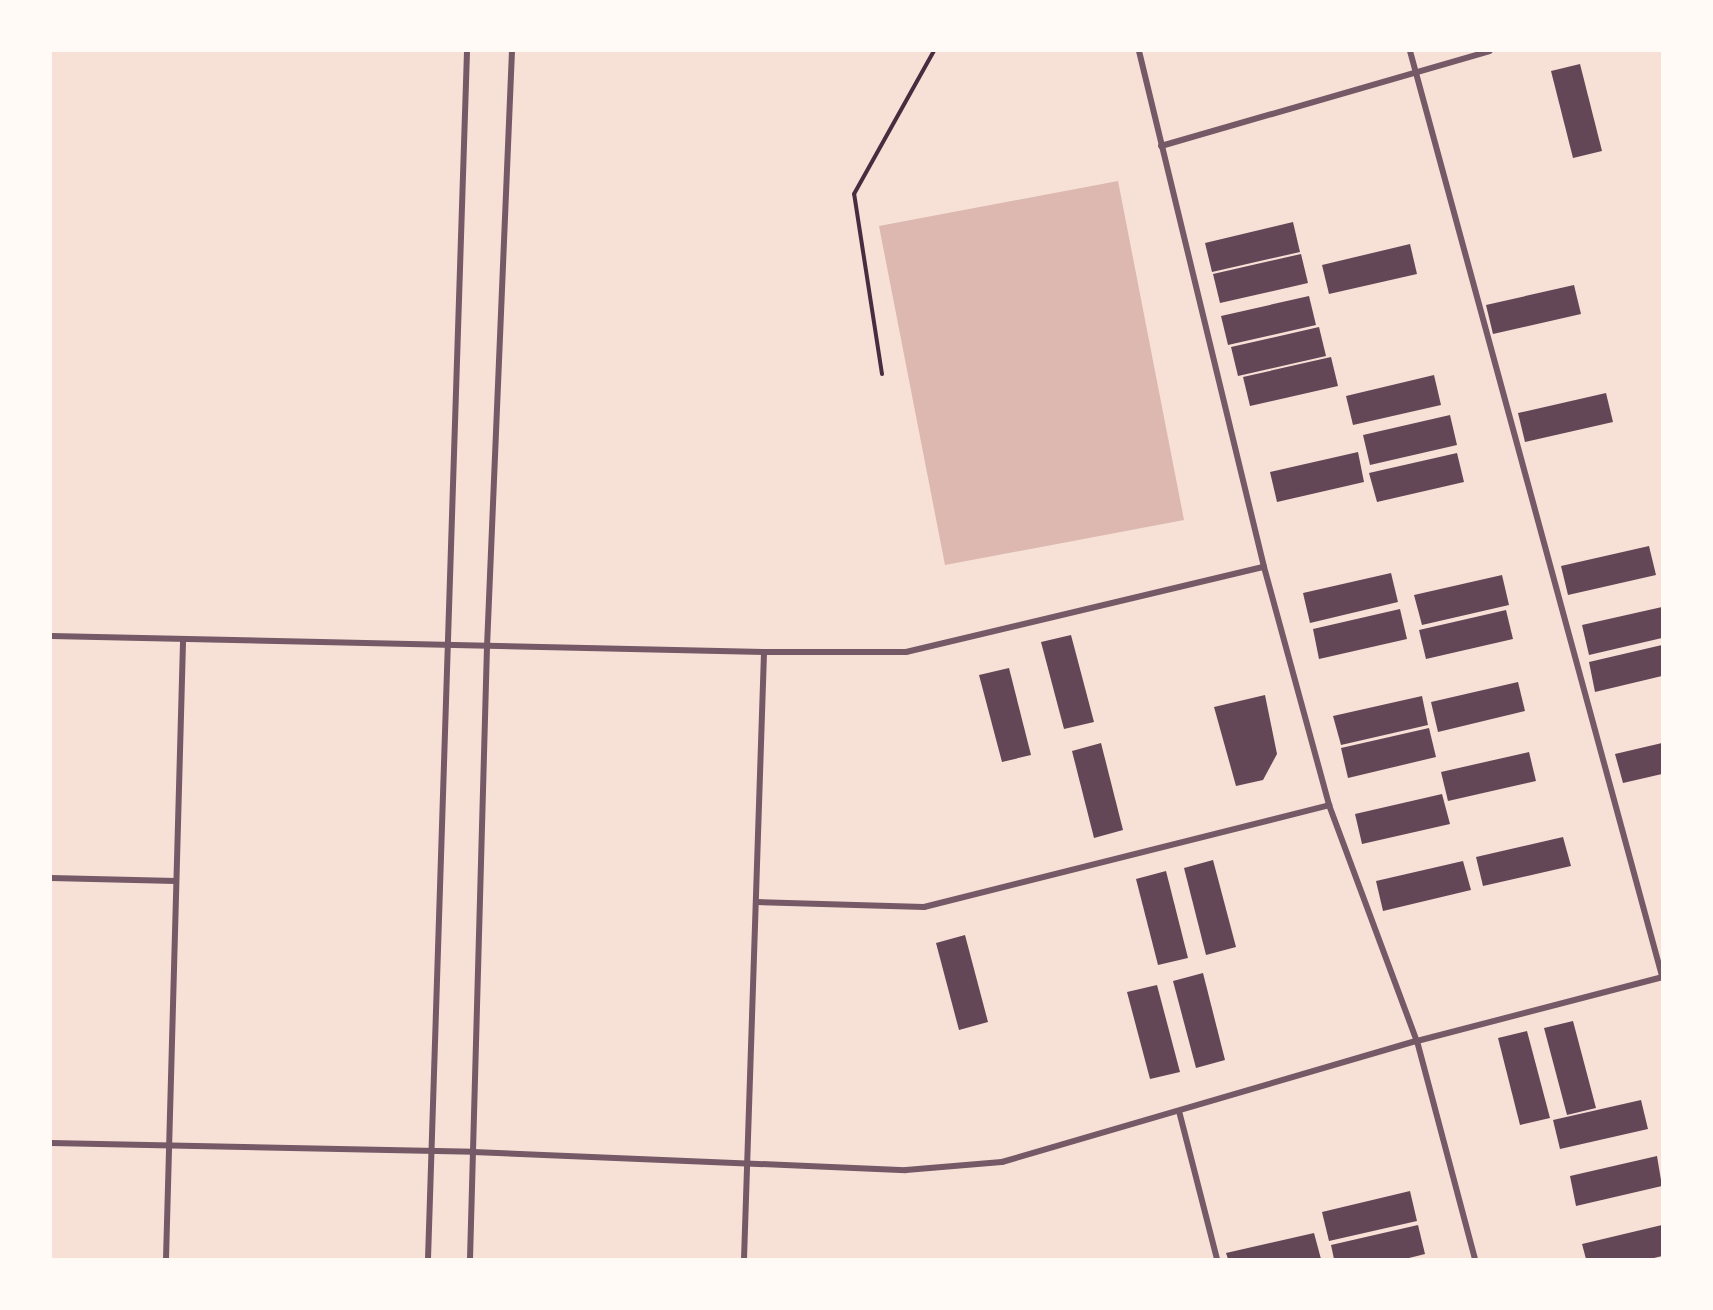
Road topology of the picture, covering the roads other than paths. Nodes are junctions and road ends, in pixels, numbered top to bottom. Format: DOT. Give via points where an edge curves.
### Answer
graph roads {
  1 [pos="467,51"];
  2 [pos="512,51"];
  3 [pos="1139,51"];
  4 [pos="1410,51"];
  5 [pos="1490,51"];
  6 [pos="1416,74"];
  7 [pos="1161,146"];
  8 [pos="1263,567"];
  9 [pos="51,636"];
  10 [pos="183,641"];
  11 [pos="449,646"];
  12 [pos="487,647"];
  13 [pos="764,652"];
  14 [pos="1329,805"];
  15 [pos="51,878"];
  16 [pos="176,881"];
  17 [pos="756,902"];
  18 [pos="1662,976"];
  19 [pos="1417,1041"];
  20 [pos="1179,1111"];
  21 [pos="51,1143"];
  22 [pos="169,1147"];
  23 [pos="433,1151"];
  24 [pos="473,1152"];
  25 [pos="747,1164"];
  26 [pos="166,1259"];
  27 [pos="429,1259"];
  28 [pos="470,1259"];
  29 [pos="744,1259"];
  30 [pos="1217,1259"];
  31 [pos="1475,1259"];
  1 -- 11 [label="street"];
  2 -- 12 [label="street"];
  3 -- 7 [label="street"];
  4 -- 6 [label="street"];
  5 -- 6 [label="street"];
  6 -- 7 [label="street"];
  6 -- 18 [label="street"];
  7 -- 8 [label="street"];
  8 -- 13 [label="street" via="906,652"];
  8 -- 14 [label="street"];
  9 -- 10 [label="street"];
  10 -- 11 [label="street"];
  10 -- 16 [label="street"];
  11 -- 12 [label="street"];
  11 -- 23 [label="street"];
  12 -- 13 [label="street"];
  12 -- 24 [label="street"];
  13 -- 17 [label="street"];
  14 -- 17 [label="street" via="924,907"];
  14 -- 19 [label="street"];
  15 -- 16 [label="street"];
  16 -- 22 [label="street"];
  17 -- 25 [label="street"];
  18 -- 19 [label="street"];
  19 -- 20 [label="street"];
  19 -- 31 [label="street"];
  20 -- 25 [label="street" via="1002,1162 906,1170"];
  20 -- 30 [label="street"];
  21 -- 22 [label="street"];
  22 -- 23 [label="street"];
  22 -- 26 [label="street"];
  23 -- 24 [label="street"];
  23 -- 27 [label="street"];
  24 -- 25 [label="street"];
  24 -- 28 [label="street"];
  25 -- 29 [label="street"];
}
